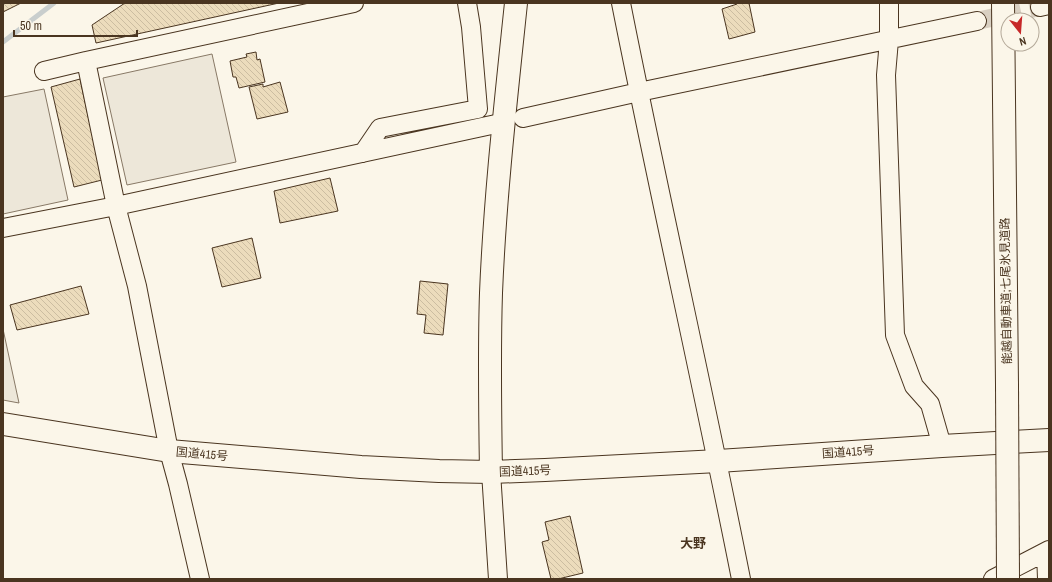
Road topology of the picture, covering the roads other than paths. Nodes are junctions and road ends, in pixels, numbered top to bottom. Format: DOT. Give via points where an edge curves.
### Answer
graph roads {
  1 [pos="354,3"];
  2 [pos="467,3"];
  3 [pos="516,3"];
  4 [pos="621,3"];
  5 [pos="889,3"];
  6 [pos="1003,3"];
  7 [pos="977,21"];
  8 [pos="889,40"];
  9 [pos="1018,52"];
  10 [pos="86,61"];
  11 [pos="44,71"];
  12 [pos="639,92"];
  13 [pos="523,118"];
  14 [pos="496,124"];
  15 [pos="363,153"];
  16 [pos="116,206"];
  17 [pos="3,228"];
  18 [pos="1013,386"];
  19 [pos="3,424"];
  20 [pos="1049,440"];
  21 [pos="942,446"];
  22 [pos="169,451"];
  23 [pos="718,461"];
  24 [pos="491,472"];
  25 [pos="1048,551"];
  26 [pos="200,579"];
  27 [pos="498,579"];
  28 [pos="741,579"];
  29 [pos="994,579"];
  30 [pos="1008,579"];
  31 [pos="1021,579"];
  32 [pos="1047,579"];
  1 -- 10 [label="street"];
  2 -- 15 [label="street" via="478,109 380,128"];
  3 -- 24 [label="highway" via="500,150 491,292"];
  4 -- 12 [label="street"];
  5 -- 8 [label="street"];
  6 -- 18 [label="highway, 能越自動車道;七尾氷見道路"];
  7 -- 8 [label="street"];
  8 -- 12 [label="street"];
  8 -- 21 [label="street" via="886,75 895,335 914,386 930,404"];
  9 -- 18 [label="highway, 能越自動車道;七尾氷見道路"];
  10 -- 11 [label="street"];
  10 -- 16 [label="street"];
  12 -- 13 [label="street"];
  12 -- 23 [label="street"];
  14 -- 15 [label="street"];
  15 -- 16 [label="street"];
  16 -- 17 [label="street"];
  16 -- 22 [label="street" via="137,286"];
  18 -- 30 [label="highway, 能越自動車道;七尾氷見道路, bridge"];
  18 -- 31 [label="highway, 能越自動車道;七尾氷見道路"];
  19 -- 22 [label="highway, 国道415号"];
  20 -- 21 [label="highway, 国道415号"];
  21 -- 23 [label="highway, 国道415号"];
  22 -- 24 [label="highway, 国道415号" via="361,467"];
  22 -- 26 [label="street"];
  23 -- 24 [label="highway, 国道415号"];
  23 -- 28 [label="street"];
  24 -- 27 [label="street"];
  25 -- 29 [label="street"];
  25 -- 32 [label="street"];
}
